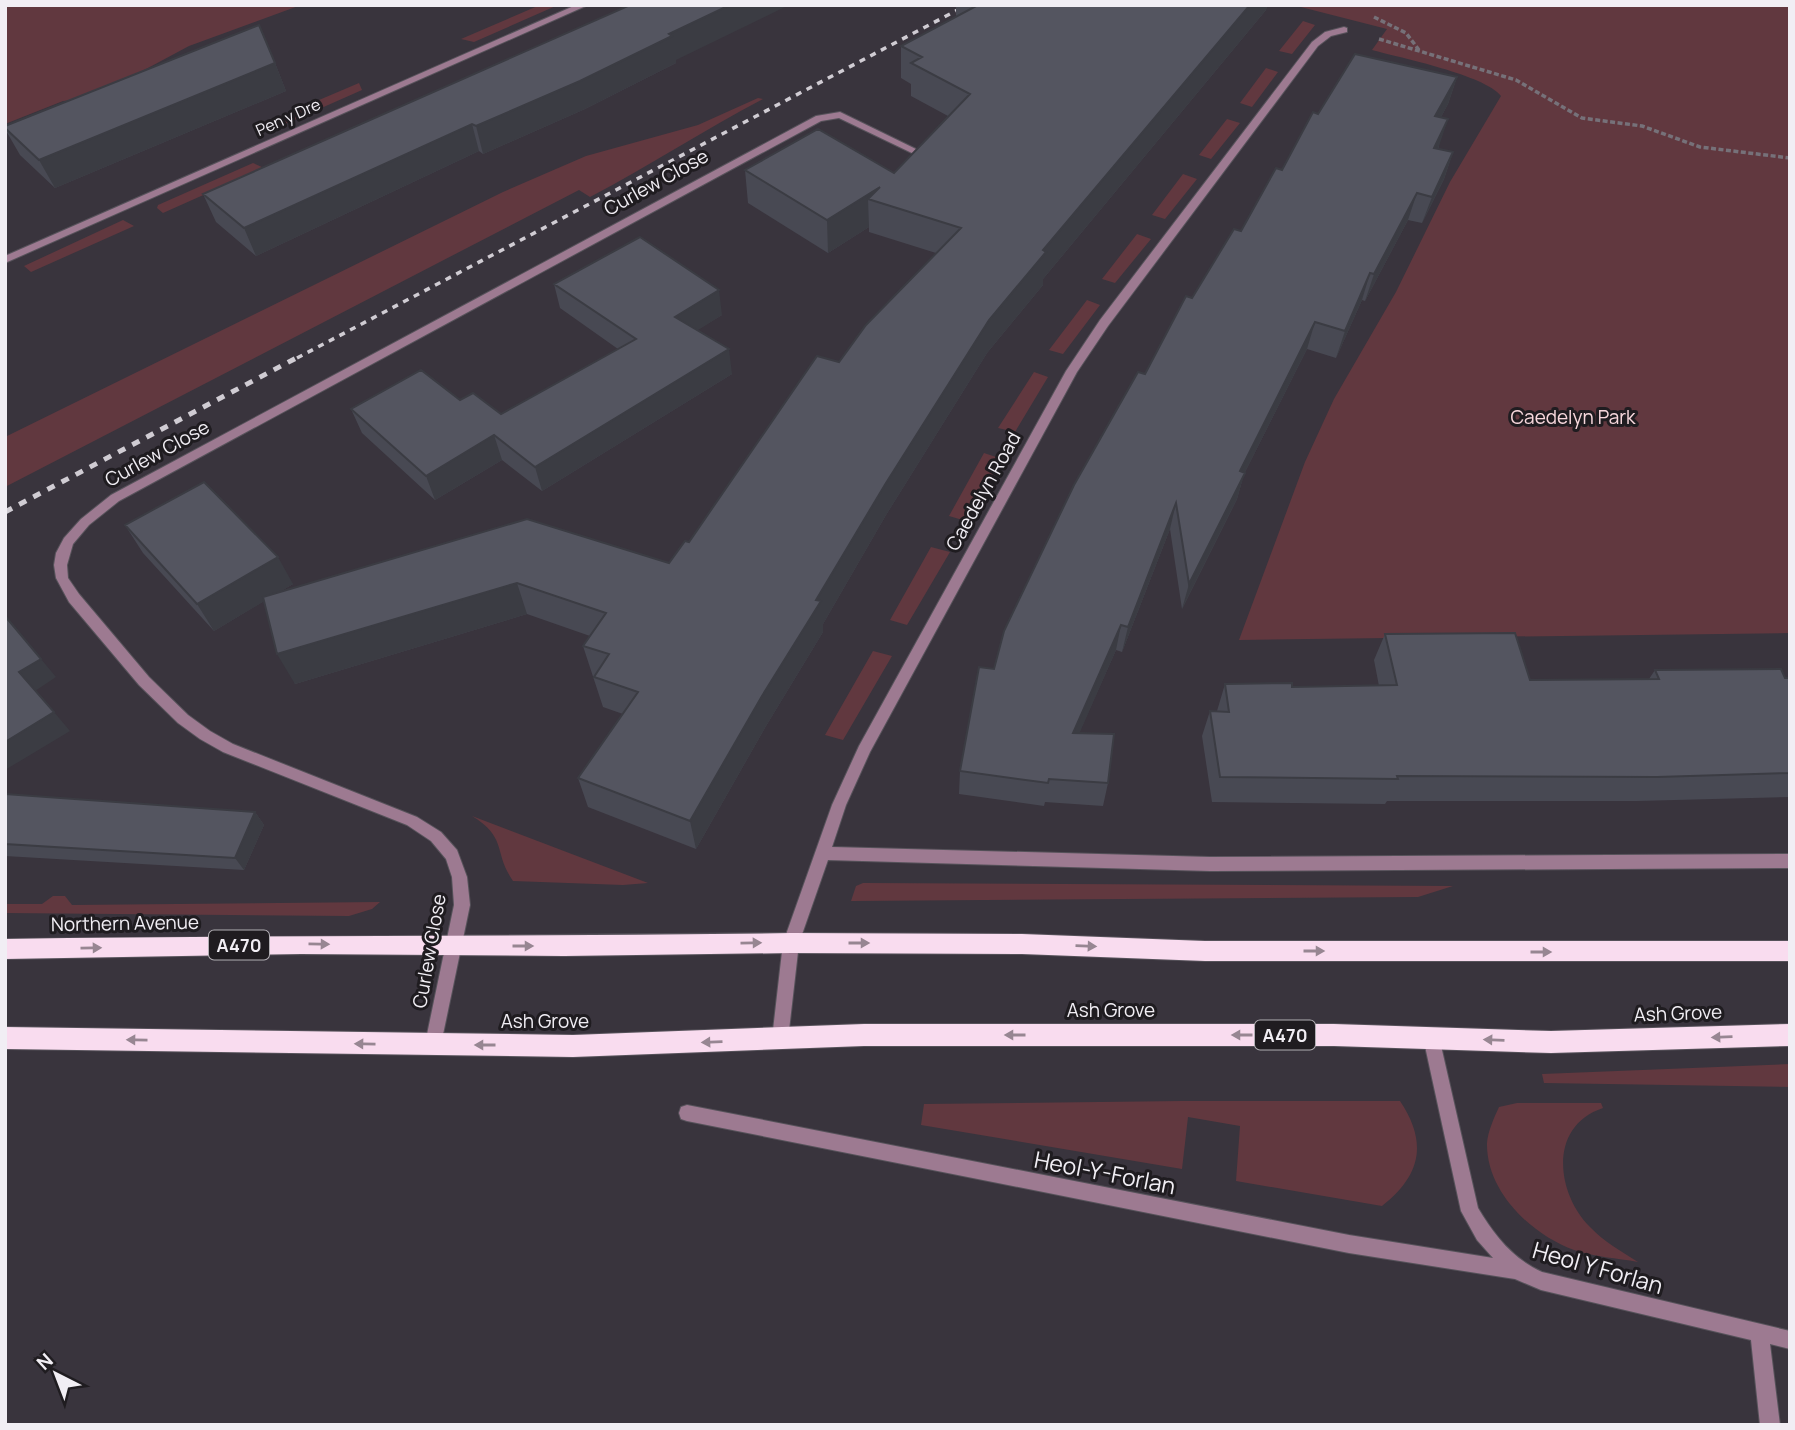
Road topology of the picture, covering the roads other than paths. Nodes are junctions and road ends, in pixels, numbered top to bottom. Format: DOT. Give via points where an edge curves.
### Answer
graph roads {
  1 [pos="584,5"];
  2 [pos="1344,30"];
  3 [pos="917,152"];
  4 [pos="5,260"];
  5 [pos="823,853"];
  6 [pos="1790,861"];
  7 [pos="791,943"];
  8 [pos="455,946"];
  9 [pos="5,949"];
  10 [pos="1790,951"];
  11 [pos="1790,1035"];
  12 [pos="1431,1037"];
  13 [pos="5,1038"];
  14 [pos="780,1039"];
  15 [pos="433,1044"];
  16 [pos="687,1113"];
  17 [pos="1516,1270"];
  18 [pos="1759,1333"];
  19 [pos="1790,1340"];
  20 [pos="1770,1425"];
  1 -- 4 [label="street, Pen y Dre"];
  2 -- 5 [label="street, Caedelyn Road" via="1315,44 1072,371 864,750"];
  3 -- 8 [label="street, Curlew Close" via="840,115 819,118 115,498 71,537 61,558 62,578 74,598 178,717 202,736 412,821 442,841 454,856 461,883"];
  5 -- 6 [label="street" via="1210,864"];
  5 -- 7 [label="street, Caedelyn Road"];
  8 -- 7 [label="highway, A470, one-way"];
  7 -- 10 [label="highway, A470, one-way" via="1205,951"];
  7 -- 14 [label="street, Caedelyn Road"];
  9 -- 8 [label="highway, Northern Avenue / A470, one-way"];
  8 -- 15 [label="street, Curlew Close"];
  11 -- 12 [label="highway, Ash Grove / A470, one-way" via="1551,1042"];
  12 -- 14 [label="highway, Ash Grove / A470, one-way" via="864,1035"];
  12 -- 17 [label="street, Heol Y Forlan" via="1469,1212"];
  15 -- 13 [label="highway, A470, one-way"];
  14 -- 15 [label="highway, Ash Grove / A470, one-way" via="634,1045"];
  16 -- 17 [label="street, Heol-Y-Forlan" via="1349,1244"];
  17 -- 18 [label="street, Heol Y Forlan" via="1541,1281"];
  18 -- 19 [label="street, Heol Y Forlan"];
  18 -- 20 [label="street"];
}
